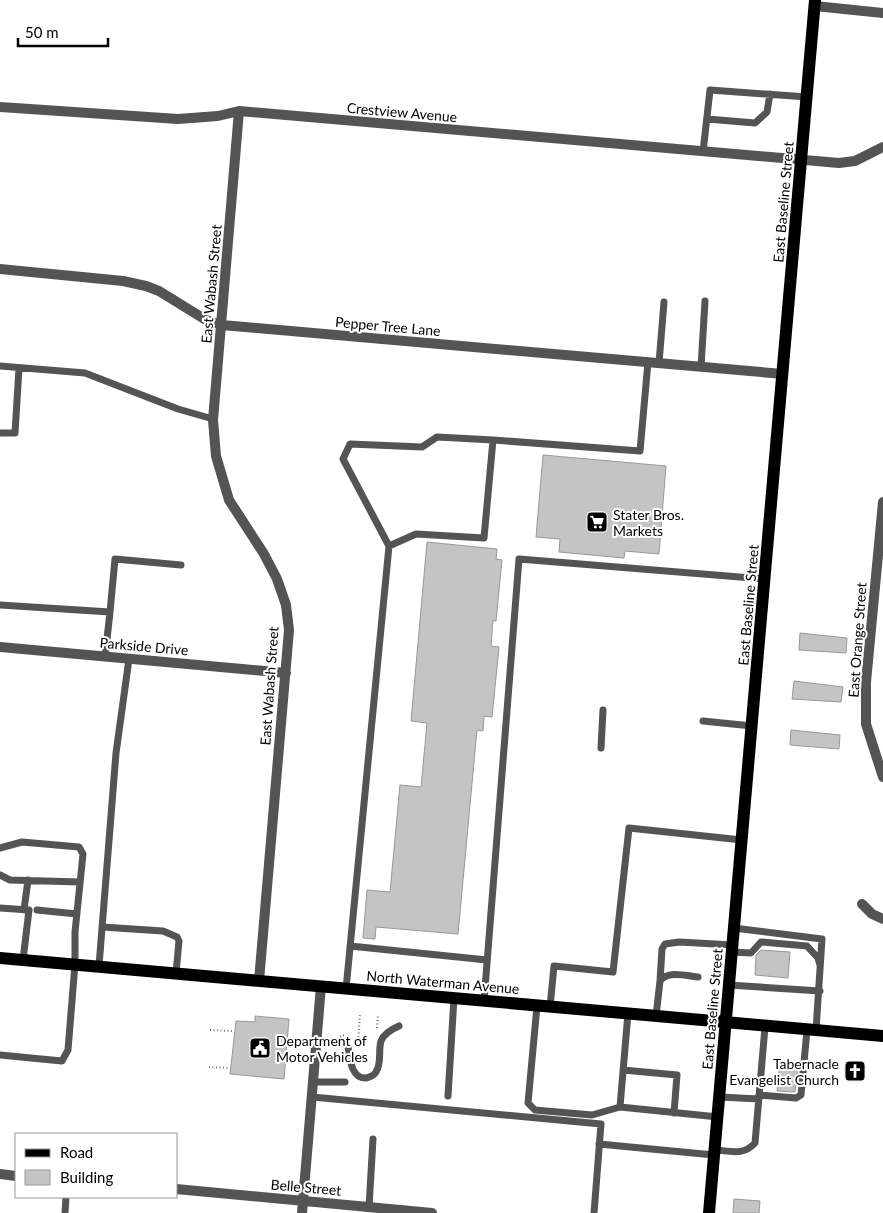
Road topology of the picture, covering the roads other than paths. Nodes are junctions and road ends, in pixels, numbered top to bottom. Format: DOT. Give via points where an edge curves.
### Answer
graph roads {
  1 [pos="815,3"];
  2 [pos="883,13"];
  3 [pos="770,94"];
  4 [pos="807,97"];
  5 [pos="0,107"];
  6 [pos="239,111"];
  7 [pos="707,119"];
  8 [pos="883,147"];
  9 [pos="703,152"];
  10 [pos="802,160"];
  11 [pos="0,269"];
  12 [pos="705,301"];
  13 [pos="664,302"];
  14 [pos="222,325"];
  15 [pos="648,362"];
  16 [pos="659,363"];
  17 [pos="0,366"];
  18 [pos="700,367"];
  19 [pos="19,368"];
  20 [pos="783,374"];
  21 [pos="213,419"];
  22 [pos="0,433"];
  23 [pos="493,440"];
  24 [pos="883,502"];
  25 [pos="389,546"];
  26 [pos="181,564"];
  27 [pos="765,579"];
  28 [pos="0,605"];
  29 [pos="110,612"];
  30 [pos="0,647"];
  31 [pos="105,656"];
  32 [pos="129,659"];
  33 [pos="286,674"];
  34 [pos="604,710"];
  35 [pos="703,721"];
  36 [pos="752,726"];
  37 [pos="601,748"];
  38 [pos="883,776"];
  39 [pos="742,840"];
  40 [pos="0,848"];
  41 [pos="0,875"];
  42 [pos="28,880"];
  43 [pos="80,882"];
  44 [pos="862,904"];
  45 [pos="0,908"];
  46 [pos="24,910"];
  47 [pos="37,910"];
  48 [pos="77,914"];
  49 [pos="883,919"];
  50 [pos="102,927"];
  51 [pos="734,928"];
  52 [pos="350,946"];
  53 [pos="733,948"];
  54 [pos="0,958"];
  55 [pos="23,960"];
  56 [pos="487,960"];
  57 [pos="75,964"];
  58 [pos="99,966"];
  59 [pos="821,972"];
  60 [pos="176,973"];
  61 [pos="698,977"];
  62 [pos="259,981"];
  63 [pos="660,981"];
  64 [pos="730,985"];
  65 [pos="321,986"];
  66 [pos="346,988"];
  67 [pos="820,991"];
  68 [pos="454,998"];
  69 [pos="484,1001"];
  70 [pos="537,1006"];
  71 [pos="550,1007"];
  72 [pos="628,1013"];
  73 [pos="656,1016"];
  74 [pos="726,1023"];
  75 [pos="399,1026"];
  76 [pos="765,1027"];
  77 [pos="812,1030"];
  78 [pos="883,1036"];
  79 [pos="348,1048"];
  80 [pos="0,1055"];
  81 [pos="623,1070"];
  82 [pos="313,1082"];
  83 [pos="345,1082"];
  84 [pos="448,1096"];
  85 [pos="312,1097"];
  86 [pos="720,1097"];
  87 [pos="759,1097"];
  88 [pos="620,1107"];
  89 [pos="674,1113"];
  90 [pos="718,1117"];
  91 [pos="374,1139"];
  92 [pos="599,1144"];
  93 [pos="715,1152"];
  94 [pos="0,1174"];
  95 [pos="15,1176"];
  96 [pos="178,1189"];
  97 [pos="66,1198"];
  98 [pos="303,1200"];
  99 [pos="369,1207"];
  100 [pos="65,1213"];
  101 [pos="302,1213"];
  102 [pos="432,1213"];
  103 [pos="594,1213"];
  104 [pos="709,1213"];
  1 -- 2 [label="street"];
  1 -- 4 [label="main road, East Baseline Street"];
  3 -- 4 [label="lane"];
  3 -- 7 [label="lane" via="767,112 755,123"];
  3 -- 7 [label="lane" via="710,90"];
  4 -- 10 [label="main road, East Baseline Street"];
  5 -- 6 [label="street, Crestview Avenue" via="178,119"];
  6 -- 9 [label="street, Crestview Avenue"];
  6 -- 14 [label="street, East Wabash Street"];
  7 -- 9 [label="lane"];
  8 -- 10 [label="street, Crestview Avenue" via="856,161"];
  9 -- 10 [label="street, Crestview Avenue"];
  10 -- 20 [label="main road, East Baseline Street"];
  11 -- 14 [label="street, Pepper Tree Lane" via="146,286 206,320"];
  12 -- 18 [label="lane"];
  13 -- 16 [label="lane"];
  14 -- 15 [label="street, Pepper Tree Lane"];
  14 -- 21 [label="street, East Wabash Street"];
  15 -- 16 [label="street, Pepper Tree Lane"];
  15 -- 23 [label="lane" via="640,452"];
  16 -- 18 [label="street, Pepper Tree Lane"];
  17 -- 19 [label="lane"];
  18 -- 20 [label="street, Pepper Tree Lane"];
  19 -- 21 [label="lane" via="85,373"];
  19 -- 22 [label="lane" via="15,434"];
  20 -- 27 [label="main road, East Baseline Street"];
  21 -- 33 [label="street, East Wabash Street" via="216,456 229,500 264,554 286,605 289,630"];
  23 -- 25 [label="lane" via="484,538 416,534"];
  23 -- 25 [label="lane" via="437,437 422,447 350,444 343,459"];
  24 -- 38 [label="street, East Orange Street" via="866,691 866,724"];
  25 -- 52 [label="lane"];
  26 -- 29 [label="lane" via="115,559"];
  27 -- 36 [label="main road, East Baseline Street"];
  27 -- 56 [label="lane" via="519,559"];
  28 -- 29 [label="lane"];
  29 -- 31 [label="lane"];
  30 -- 31 [label="street, Parkside Drive"];
  31 -- 32 [label="street, Parkside Drive"];
  32 -- 33 [label="street, Parkside Drive"];
  32 -- 50 [label="lane" via="116,753"];
  33 -- 62 [label="street, East Wabash Street"];
  34 -- 37 [label="lane"];
  35 -- 36 [label="lane"];
  36 -- 39 [label="main road, East Baseline Street"];
  39 -- 51 [label="main road, East Baseline Street"];
  39 -- 71 [label="lane" via="629,828 613,972 554,966"];
  40 -- 43 [label="lane" via="22,842 79,847 83,854"];
  41 -- 42 [label="lane" via="10,880"];
  42 -- 43 [label="lane"];
  42 -- 46 [label="lane"];
  43 -- 48 [label="lane"];
  44 -- 49 [label="street"];
  45 -- 46 [label="lane"];
  46 -- 55 [label="lane" via="29,910"];
  47 -- 48 [label="lane"];
  48 -- 57 [label="lane"];
  50 -- 58 [label="lane"];
  50 -- 60 [label="lane" via="163,931 177,937"];
  51 -- 53 [label="main road, East Baseline Street"];
  51 -- 59 [label="lane" via="822,939"];
  52 -- 56 [label="lane"];
  52 -- 66 [label="lane"];
  53 -- 59 [label="lane" via="751,953 761,942 807,946 818,958"];
  53 -- 63 [label="lane" via="679,942 665,944"];
  53 -- 64 [label="main road, East Baseline Street"];
  54 -- 55 [label="main road, North Waterman Avenue"];
  55 -- 57 [label="main road, North Waterman Avenue"];
  56 -- 69 [label="lane"];
  57 -- 58 [label="main road, North Waterman Avenue"];
  57 -- 80 [label="lane" via="68,1050 62,1061"];
  58 -- 60 [label="main road, North Waterman Avenue"];
  59 -- 67 [label="lane"];
  60 -- 62 [label="main road, North Waterman Avenue"];
  61 -- 63 [label="lane" via="666,975"];
  62 -- 65 [label="main road, North Waterman Avenue"];
  63 -- 73 [label="lane"];
  64 -- 67 [label="lane"];
  64 -- 74 [label="main road, East Baseline Street"];
  65 -- 66 [label="main road, North Waterman Avenue"];
  65 -- 82 [label="street"];
  66 -- 68 [label="main road, North Waterman Avenue"];
  67 -- 77 [label="lane"];
  68 -- 69 [label="main road, North Waterman Avenue"];
  68 -- 84 [label="lane"];
  69 -- 70 [label="main road, North Waterman Avenue"];
  70 -- 71 [label="main road, North Waterman Avenue"];
  70 -- 88 [label="lane" via="528,1103 536,1110 592,1115"];
  71 -- 72 [label="main road, North Waterman Avenue"];
  72 -- 73 [label="main road, North Waterman Avenue"];
  72 -- 81 [label="lane"];
  73 -- 74 [label="main road, North Waterman Avenue"];
  74 -- 76 [label="main road, North Waterman Avenue"];
  74 -- 86 [label="main road, East Baseline Street"];
  75 -- 79 [label="lane" via="381,1040 378,1068 369,1078 356,1075"];
  76 -- 77 [label="main road, North Waterman Avenue"];
  76 -- 87 [label="lane"];
  77 -- 78 [label="main road, North Waterman Avenue"];
  77 -- 87 [label="lane" via="801,1095 796,1098"];
  81 -- 88 [label="lane"];
  81 -- 89 [label="lane" via="677,1075"];
  82 -- 83 [label="lane"];
  82 -- 85 [label="street"];
  85 -- 92 [label="lane" via="601,1124"];
  85 -- 98 [label="street"];
  86 -- 87 [label="lane"];
  86 -- 90 [label="main road, East Baseline Street"];
  87 -- 93 [label="lane" via="755,1143 749,1150"];
  88 -- 89 [label="lane"];
  89 -- 90 [label="lane"];
  90 -- 93 [label="main road, East Baseline Street"];
  91 -- 99 [label="lane"];
  92 -- 93 [label="lane"];
  92 -- 103 [label="lane"];
  93 -- 104 [label="main road, East Baseline Street"];
  94 -- 95 [label="street"];
  96 -- 98 [label="street, Belle Street"];
  97 -- 100 [label="lane"];
  98 -- 99 [label="street, Belle Street"];
  98 -- 101 [label="street"];
  99 -- 102 [label="street, Belle Street"];
}
